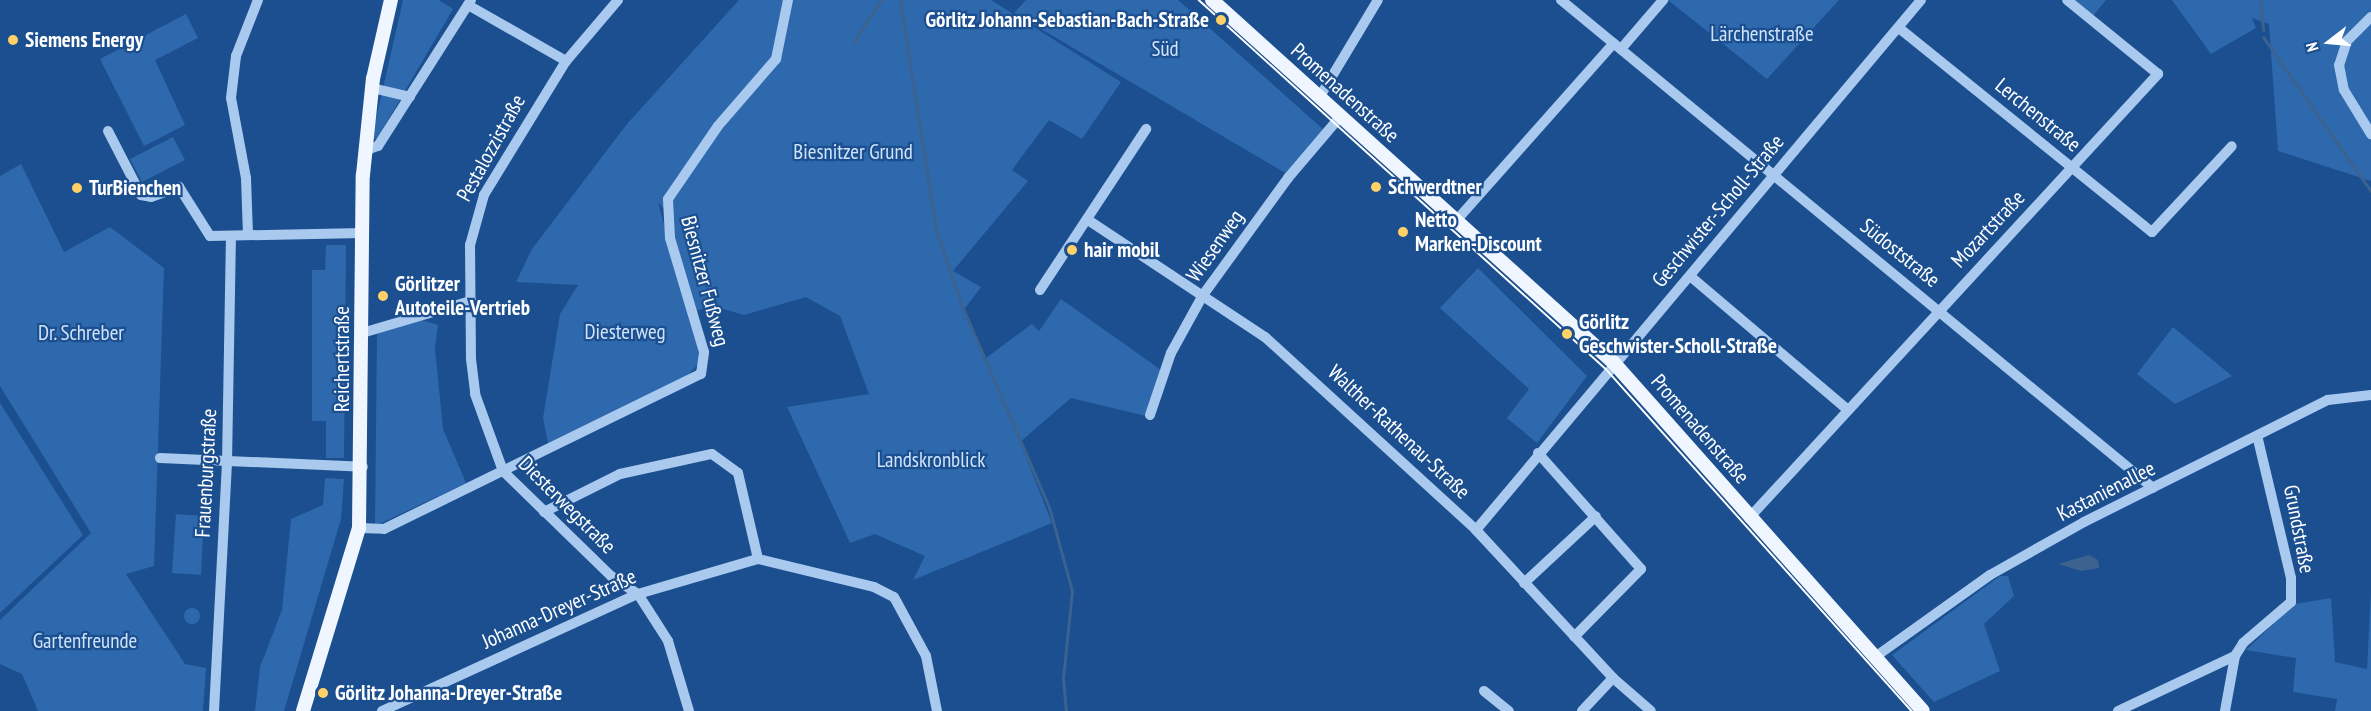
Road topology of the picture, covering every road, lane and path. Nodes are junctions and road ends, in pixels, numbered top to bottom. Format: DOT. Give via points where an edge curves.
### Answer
graph roads {
  1 [pos="258,0"];
  2 [pos="391,0"];
  3 [pos="618,0"];
  4 [pos="788,0"];
  5 [pos="1212,0"];
  6 [pos="1378,0"];
  7 [pos="1562,0"];
  8 [pos="1663,0"];
  9 [pos="1921,0"];
  10 [pos="2067,0"];
  11 [pos="469,2"];
  12 [pos="2371,17"];
  13 [pos="1899,28"];
  14 [pos="1617,46"];
  15 [pos="566,62"];
  16 [pos="372,88"];
  17 [pos="410,97"];
  18 [pos="1319,98"];
  19 [pos="1340,117"];
  20 [pos="1146,129"];
  21 [pos="108,131"];
  22 [pos="2371,135"];
  23 [pos="2232,146"];
  24 [pos="364,151"];
  25 [pos="2072,168"];
  26 [pos="1774,175"];
  27 [pos="1088,220"];
  28 [pos="1455,222"];
  29 [pos="363,233"];
  30 [pos="248,235"];
  31 [pos="231,236"];
  32 [pos="1690,276"];
  33 [pos="1040,290"];
  34 [pos="1203,295"];
  35 [pos="471,301"];
  36 [pos="1939,310"];
  37 [pos="362,333"];
  38 [pos="1614,363"];
  39 [pos="2371,394"];
  40 [pos="1848,410"];
  41 [pos="1150,415"];
  42 [pos="2258,439"];
  43 [pos="1538,453"];
  44 [pos="160,458"];
  45 [pos="227,463"];
  46 [pos="363,466"];
  47 [pos="503,471"];
  48 [pos="2153,488"];
  49 [pos="544,512"];
  50 [pos="1596,516"];
  51 [pos="1749,518"];
  52 [pos="359,528"];
  53 [pos="1476,530"];
  54 [pos="758,560"];
  55 [pos="1524,583"];
  56 [pos="638,594"];
  57 [pos="1574,637"];
  58 [pos="2235,656"];
  59 [pos="1875,657"];
  60 [pos="1613,678"];
  61 [pos="1484,691"];
  62 [pos="214,711"];
  63 [pos="303,711"];
  64 [pos="382,711"];
  65 [pos="689,711"];
  66 [pos="937,711"];
  67 [pos="1509,711"];
  68 [pos="1582,711"];
  69 [pos="1651,711"];
  70 [pos="1923,711"];
  71 [pos="2118,711"];
  72 [pos="2224,711"];
  1 -- 30 [label="street" via="236,56 231,98 246,178"];
  2 -- 16 [label="main road, Reichertstraße"];
  3 -- 15 [label="street, Pestalozzistraße"];
  4 -- 47 [label="street, Biesnitzer Fußweg" via="776,58 718,126 668,199 670,238 704,352 701,374"];
  5 -- 18 [label="main road, Promenadenstraße"];
  6 -- 18 [label="street"];
  7 -- 14 [label="street, Südoststraße"];
  8 -- 14 [label="street"];
  9 -- 13 [label="street, Geschwister-Scholl-Straße"];
  10 -- 25 [label="street, Mozartstraße" via="2158,74"];
  11 -- 15 [label="street"];
  11 -- 17 [label="street"];
  12 -- 22 [label="street" via="2347,41 2339,65 2344,90"];
  13 -- 25 [label="street, Lerchenstraße"];
  13 -- 26 [label="street, Geschwister-Scholl-Straße"];
  14 -- 26 [label="street, Südoststraße"];
  14 -- 28 [label="street"];
  15 -- 35 [label="street, Pestalozzistraße" via="484,195 470,245"];
  16 -- 17 [label="street"];
  16 -- 24 [label="main road, Reichertstraße"];
  17 -- 24 [label="street" via="378,146"];
  18 -- 19 [label="main road, Promenadenstraße"];
  19 -- 28 [label="main road, Promenadenstraße"];
  19 -- 34 [label="street, Wiesenweg" via="1288,178"];
  20 -- 27 [label="street"];
  21 -- 31 [label="street" via="141,195 151,197 179,187 206,234"];
  23 -- 25 [label="street, Lerchenstraße" via="2152,232"];
  24 -- 29 [label="main road, Reichertstraße"];
  25 -- 36 [label="street, Mozartstraße"];
  26 -- 32 [label="street, Geschwister-Scholl-Straße"];
  26 -- 36 [label="street, Südoststraße"];
  27 -- 33 [label="street"];
  27 -- 34 [label="street, Walther-Rathenau-Straße"];
  28 -- 38 [label="main road, Promenadenstraße"];
  29 -- 30 [label="street"];
  29 -- 37 [label="main road, Reichertstraße"];
  30 -- 31 [label="street"];
  31 -- 45 [label="street, Frauenburgstraße"];
  32 -- 38 [label="street, Geschwister-Scholl-Straße"];
  32 -- 40 [label="street"];
  34 -- 41 [label="street, Wiesenweg" via="1171,353"];
  34 -- 53 [label="street, Walther-Rathenau-Straße" via="1265,337"];
  35 -- 37 [label="street"];
  35 -- 47 [label="street, Diesterwegstraße" via="475,394"];
  36 -- 40 [label="street, Mozartstraße"];
  36 -- 48 [label="street, Südoststraße"];
  37 -- 46 [label="main road, Reichertstraße"];
  38 -- 43 [label="street, Geschwister-Scholl-Straße"];
  38 -- 51 [label="main road, Promenadenstraße"];
  39 -- 42 [label="street, Kastanienallee" via="2336,396"];
  40 -- 51 [label="street, Mozartstraße"];
  42 -- 48 [label="street, Kastanienallee"];
  42 -- 58 [label="street, Grundstraße" via="2291,578 2291,602 2252,632"];
  43 -- 50 [label="street"];
  43 -- 53 [label="street, Geschwister-Scholl-Straße"];
  44 -- 45 [label="street"];
  45 -- 46 [label="street"];
  45 -- 62 [label="street, Frauenburgstraße"];
  46 -- 52 [label="main road, Reichertstraße"];
  47 -- 49 [label="street, Diesterwegstraße"];
  47 -- 52 [label="street, Biesnitzer Fußweg" via="384,529"];
  48 -- 59 [label="street, Kastanienallee" via="1990,575"];
  49 -- 54 [label="street" via="620,474 712,454 738,473"];
  49 -- 56 [label="street, Diesterwegstraße" via="611,576"];
  50 -- 55 [label="street"];
  50 -- 57 [label="street" via="1635,559 1640,574"];
  51 -- 59 [label="main road, Promenadenstraße"];
  52 -- 63 [label="main road, Reichertstraße"];
  53 -- 55 [label="street, Walther-Rathenau-Straße"];
  54 -- 56 [label="street, Johanna-Dreyer-Straße"];
  54 -- 66 [label="street" via="874,586 894,597 926,656"];
  55 -- 57 [label="street, Walther-Rathenau-Straße"];
  56 -- 64 [label="street, Johanna-Dreyer-Straße"];
  56 -- 65 [label="street, Diesterwegstraße" via="668,641"];
  57 -- 60 [label="street, Walther-Rathenau-Straße"];
  58 -- 71 [label="street"];
  58 -- 72 [label="street, Grundstraße"];
  59 -- 70 [label="main road, Promenadenstraße"];
  60 -- 68 [label="street"];
  60 -- 69 [label="street, Walther-Rathenau-Straße"];
  61 -- 67 [label="street"];
}
